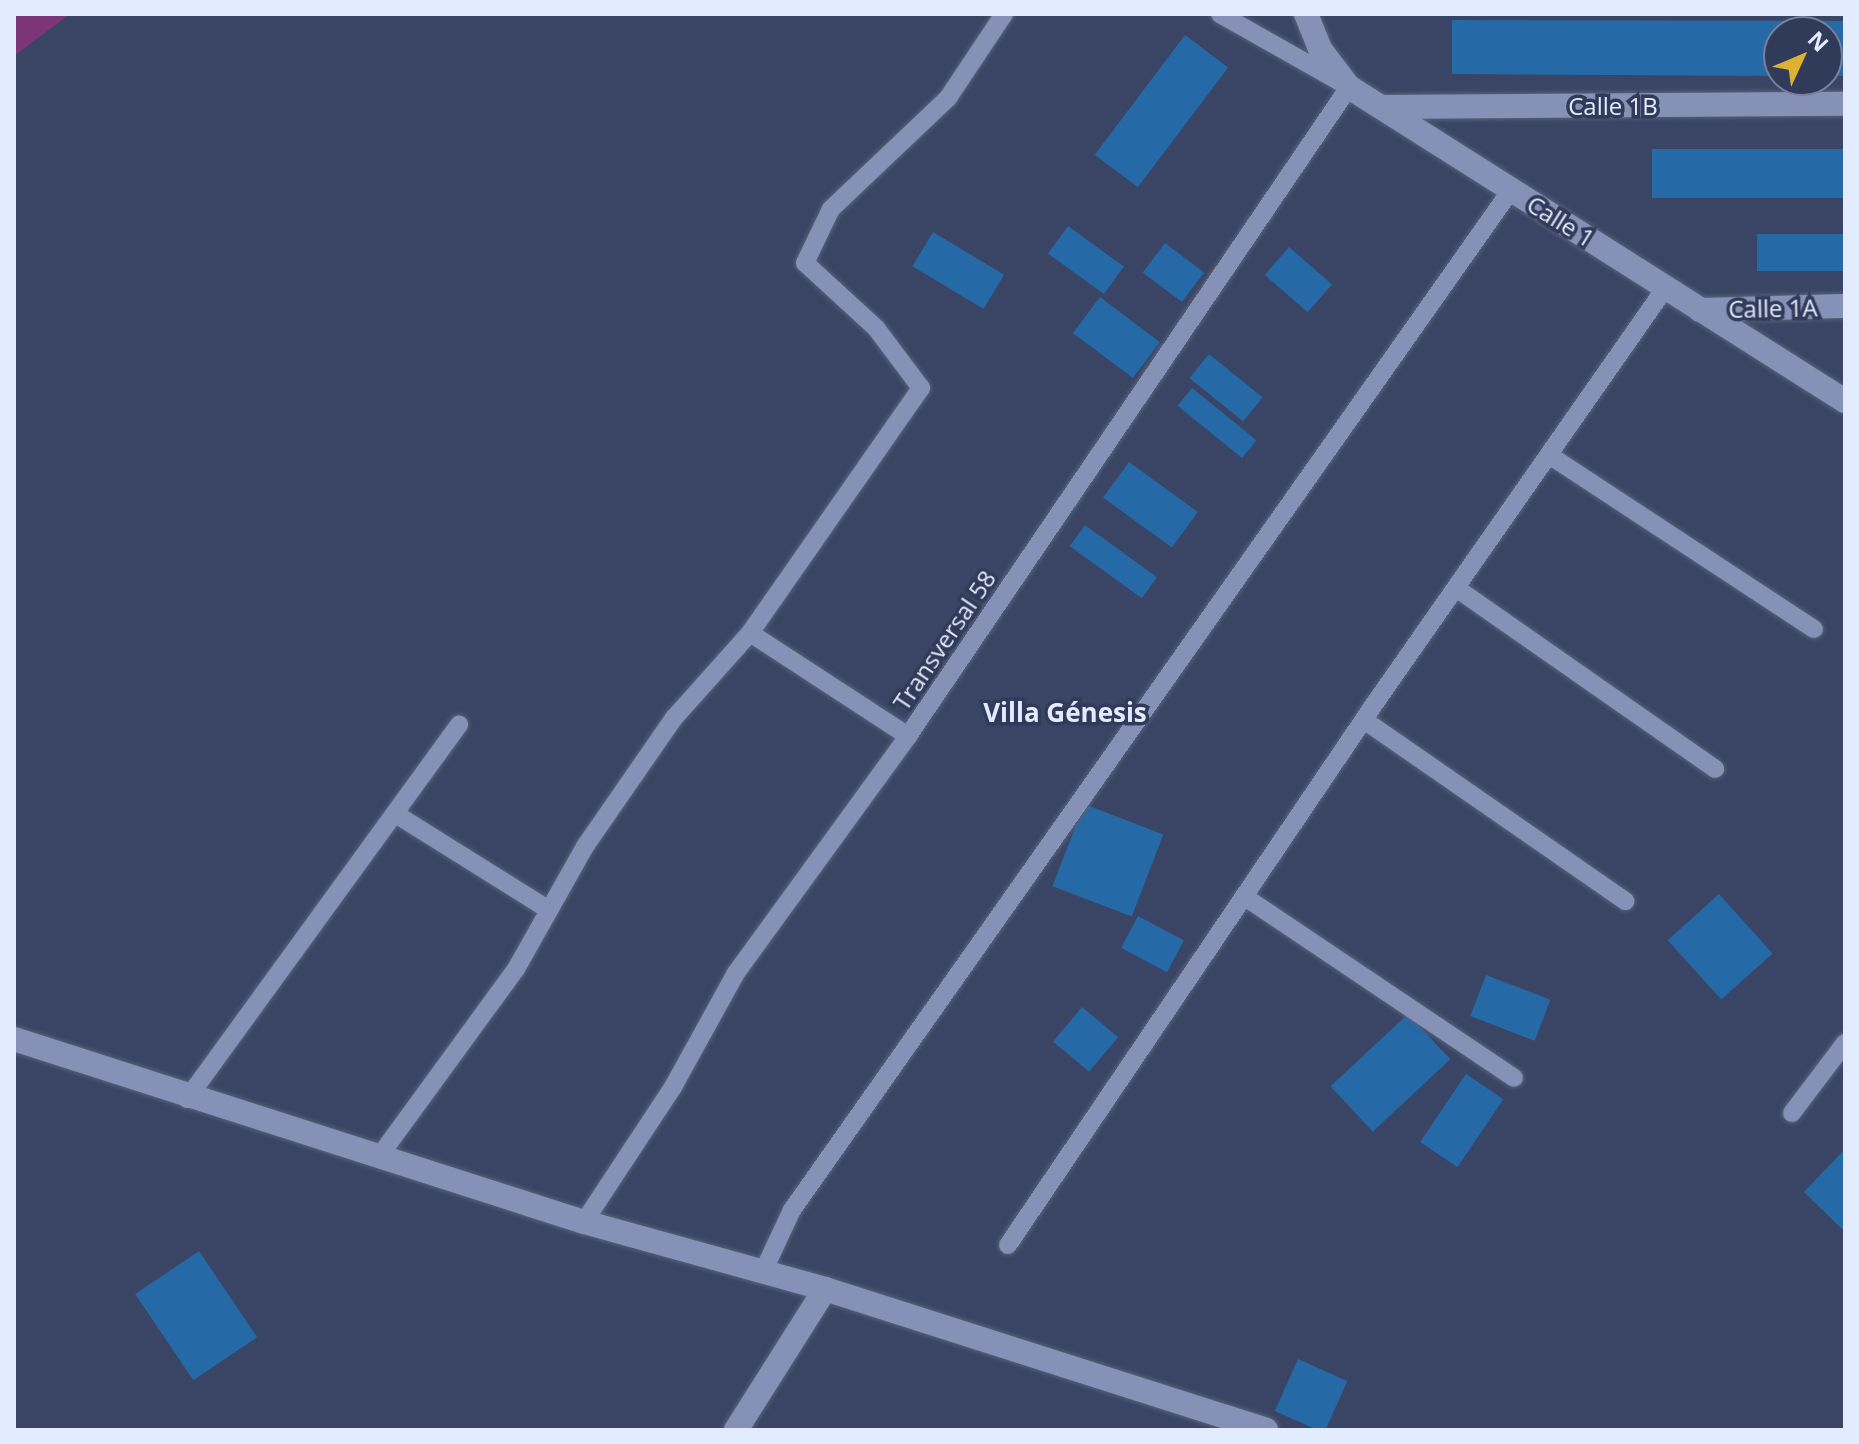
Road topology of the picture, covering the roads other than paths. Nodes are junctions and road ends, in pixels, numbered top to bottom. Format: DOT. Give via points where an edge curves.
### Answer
graph roads {
  1 [pos="1004,14"];
  2 [pos="1220,14"];
  3 [pos="1306,14"];
  4 [pos="1349,87"];
  5 [pos="1845,104"];
  6 [pos="1382,107"];
  7 [pos="1511,190"];
  8 [pos="1666,287"];
  9 [pos="1845,306"];
  10 [pos="1700,310"];
  11 [pos="1845,401"];
  12 [pos="1549,455"];
  13 [pos="1456,588"];
  14 [pos="1814,629"];
  15 [pos="750,633"];
  16 [pos="1364,720"];
  17 [pos="459,724"];
  18 [pos="908,736"];
  19 [pos="1715,769"];
  20 [pos="397,815"];
  21 [pos="1245,897"];
  22 [pos="1625,901"];
  23 [pos="549,910"];
  24 [pos="14,1039"];
  25 [pos="1845,1043"];
  26 [pos="1514,1078"];
  27 [pos="187,1099"];
  28 [pos="1792,1113"];
  29 [pos="381,1154"];
  30 [pos="584,1222"];
  31 [pos="1008,1245"];
  32 [pos="762,1274"];
  33 [pos="825,1289"];
  34 [pos="736,1430"];
  35 [pos="1266,1430"];
  1 -- 15 [label="lane" via="948,98 831,209 805,263 876,328 921,388"];
  2 -- 4 [label="lane"];
  3 -- 4 [label="street, Calle 1" via="1320,49"];
  4 -- 6 [label="street, Calle 1"];
  4 -- 18 [label="lane, Transversal 58"];
  5 -- 6 [label="street, Calle 1B"];
  6 -- 7 [label="street, Calle 1"];
  7 -- 8 [label="street, Calle 1"];
  7 -- 32 [label="lane" via="792,1210"];
  8 -- 10 [label="street, Calle 1"];
  8 -- 12 [label="lane"];
  9 -- 10 [label="street, Calle 1A"];
  10 -- 11 [label="street, Calle 1"];
  12 -- 13 [label="lane"];
  12 -- 14 [label="lane"];
  13 -- 16 [label="lane"];
  13 -- 19 [label="lane"];
  15 -- 18 [label="lane"];
  15 -- 23 [label="lane" via="674,718"];
  16 -- 21 [label="lane"];
  16 -- 22 [label="lane"];
  17 -- 20 [label="lane"];
  18 -- 30 [label="lane, Transversal 58" via="736,973 673,1087"];
  20 -- 23 [label="lane"];
  20 -- 27 [label="lane"];
  21 -- 26 [label="lane"];
  21 -- 31 [label="lane"];
  23 -- 29 [label="lane" via="516,969"];
  24 -- 27 [label="street"];
  25 -- 28 [label="lane"];
  27 -- 29 [label="street"];
  29 -- 30 [label="street"];
  30 -- 32 [label="street"];
  32 -- 33 [label="street"];
  33 -- 34 [label="street"];
  33 -- 35 [label="street"];
}
